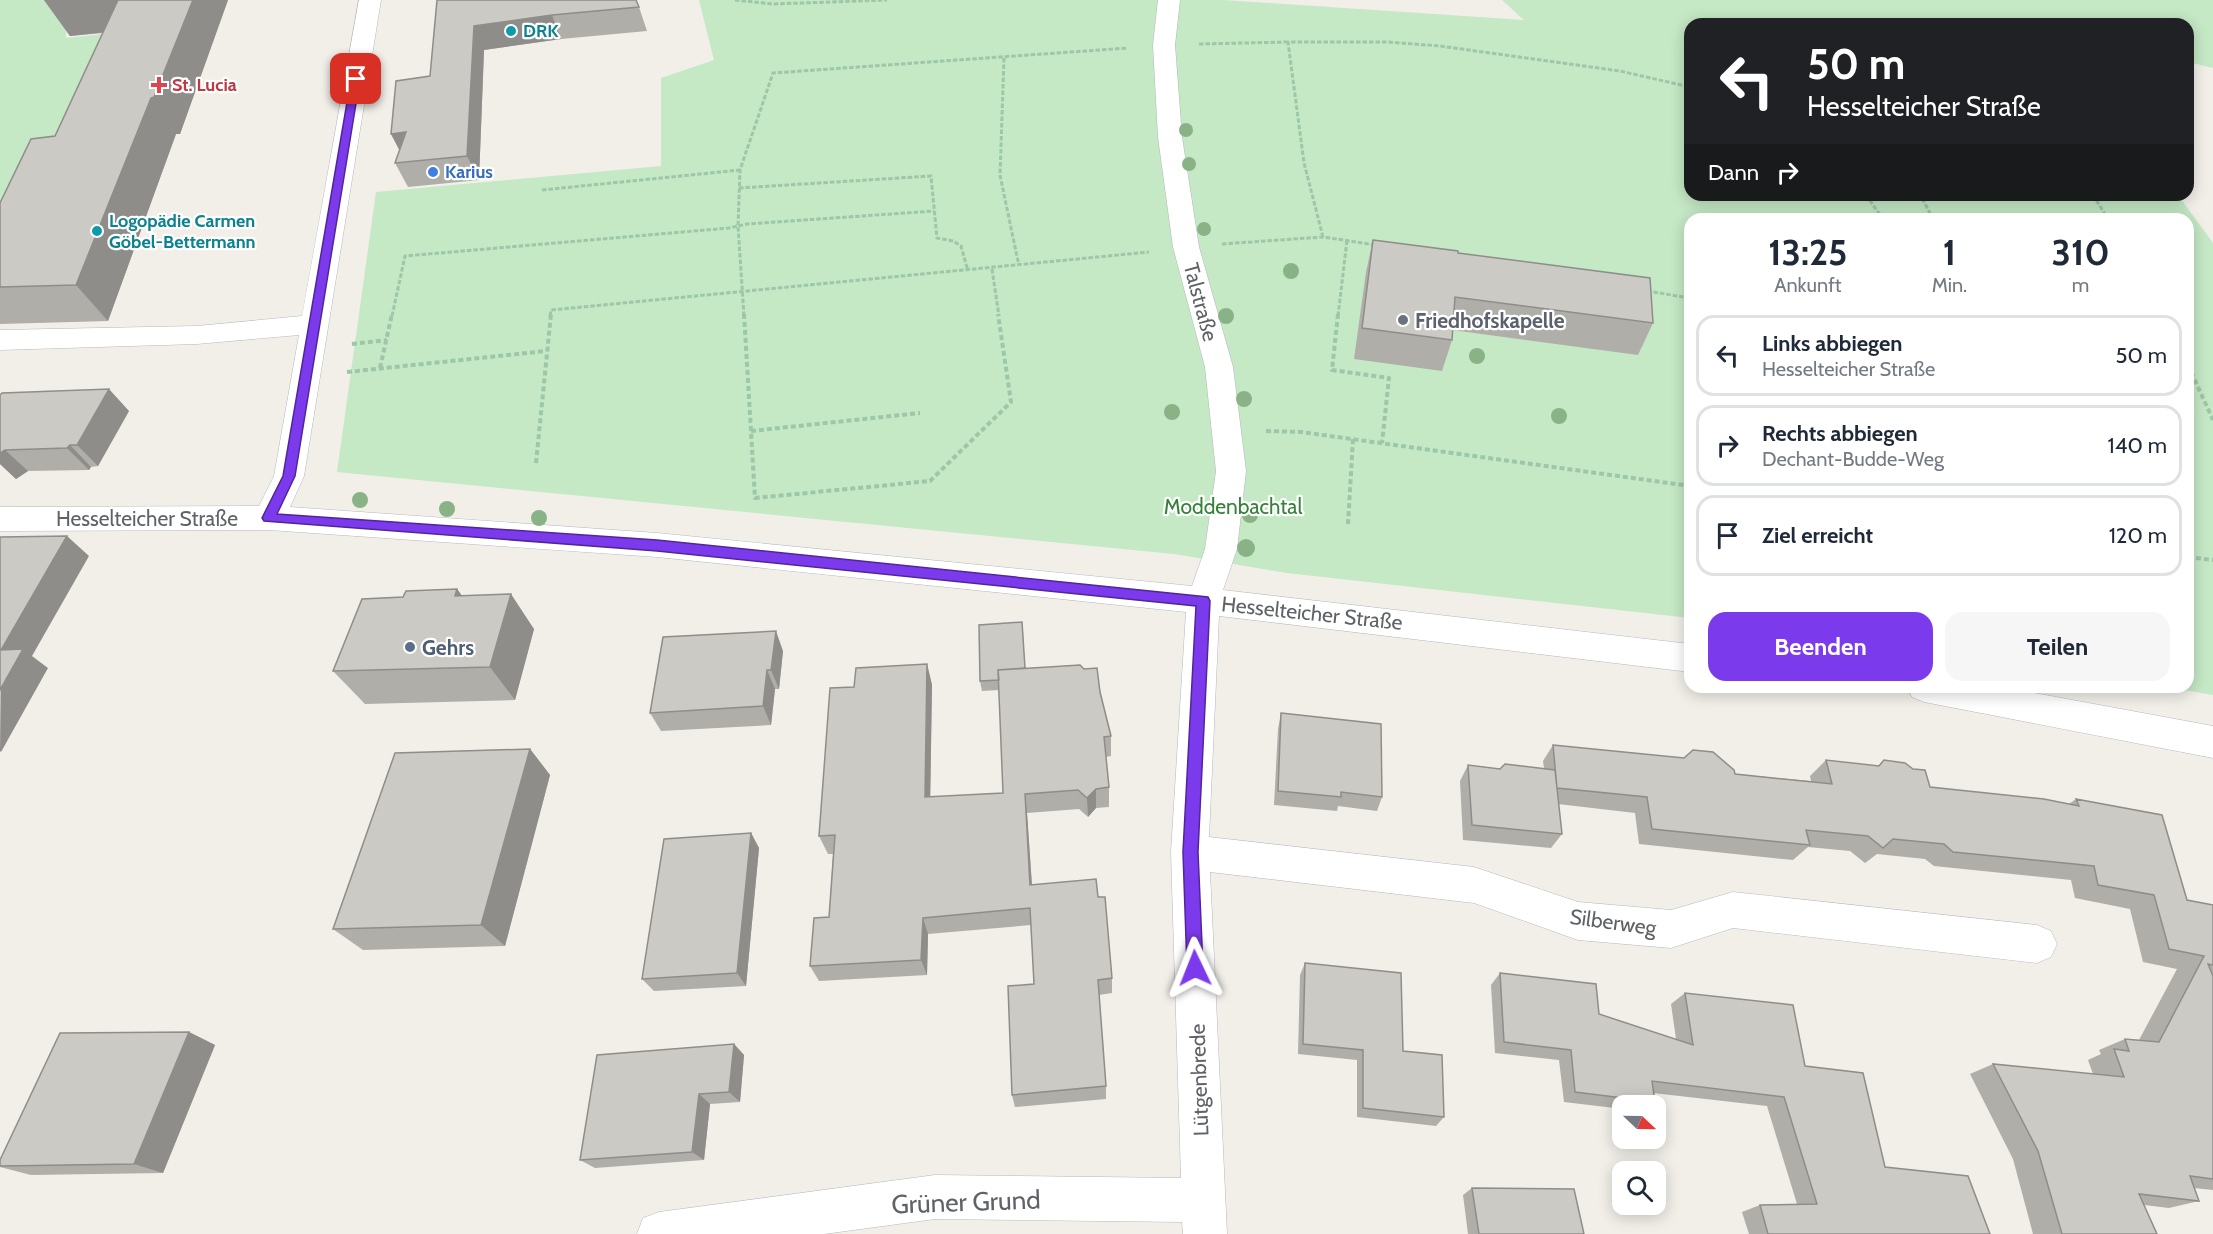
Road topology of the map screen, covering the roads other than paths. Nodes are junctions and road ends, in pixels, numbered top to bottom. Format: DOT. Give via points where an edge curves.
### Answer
graph roads {
  1 [pos="370,0"];
  2 [pos="1169,0"];
  3 [pos="314,324"];
  4 [pos="0,340"];
  5 [pos="269,518"];
  6 [pos="0,519"];
  7 [pos="1203,601"];
  8 [pos="1684,657"];
  9 [pos="1956,693"];
  10 [pos="2213,742"];
  11 [pos="1191,852"];
  12 [pos="2037,944"];
  13 [pos="1204,1217"];
  14 [pos="659,1234"];
  1 -- 3 [label="street"];
  2 -- 7 [label="street, Talstraße" via="1164,45 1170,137 1186,248 1219,367 1231,471 1221,549"];
  3 -- 4 [label="street" via="197,335"];
  3 -- 5 [label="street" via="289,476"];
  5 -- 6 [label="street, Hesselteicher Straße"];
  5 -- 7 [label="street, Hesselteicher Straße" via="657,546"];
  7 -- 8 [label="street, Hesselteicher Straße"];
  7 -- 11 [label="street, Lütgenbrede"];
  9 -- 10 [label="street"];
  11 -- 12 [label="street, Silberweg" via="1474,885 1578,921 1671,929 1733,910"];
  11 -- 13 [label="street, Lütgenbrede"];
  13 -- 14 [label="street, Grüner Grund" via="935,1197"];
}
